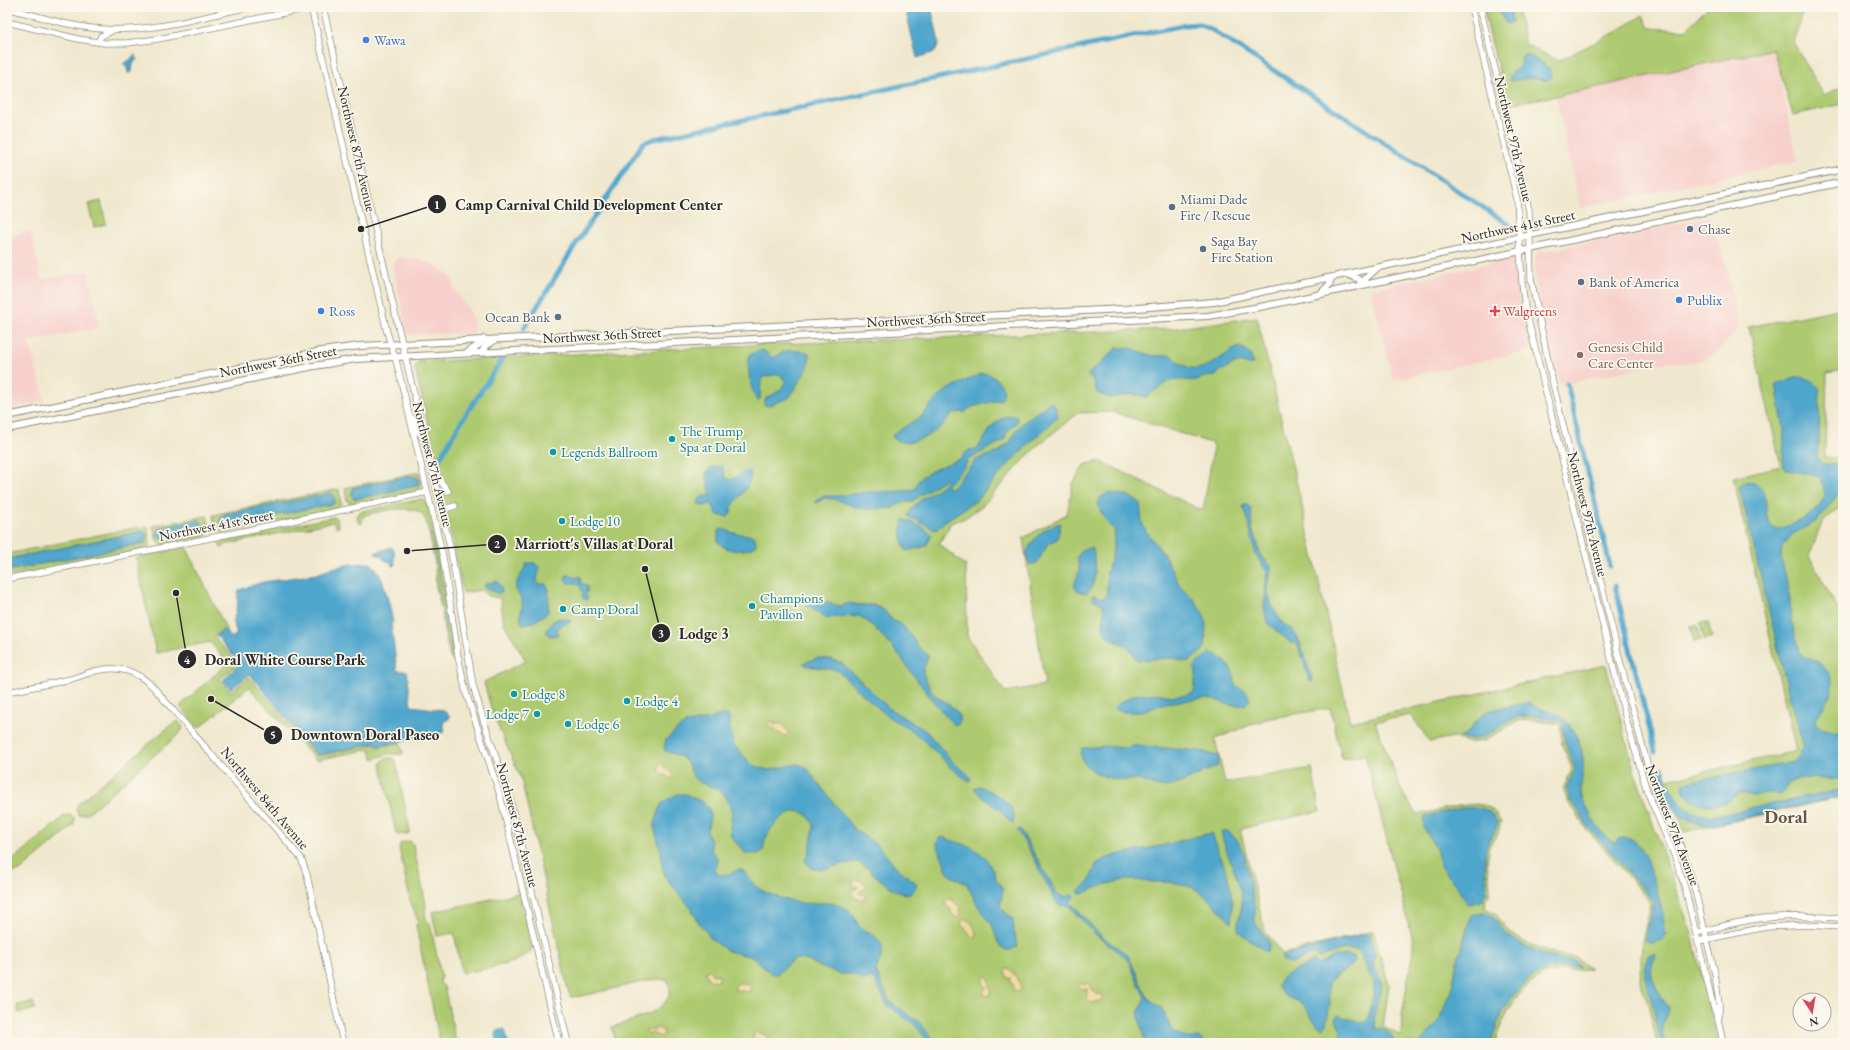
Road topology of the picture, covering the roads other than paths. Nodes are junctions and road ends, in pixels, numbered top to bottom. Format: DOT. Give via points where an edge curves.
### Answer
graph roads {
  1 [pos="248,7"];
  2 [pos="312,7"];
  3 [pos="323,7"];
  4 [pos="1471,7"];
  5 [pos="1480,7"];
  6 [pos="7,8"];
  7 [pos="7,22"];
  8 [pos="114,30"];
  9 [pos="98,42"];
  10 [pos="1843,169"];
  11 [pos="1843,182"];
  12 [pos="371,211"];
  13 [pos="360,214"];
  14 [pos="1530,236"];
  15 [pos="1520,238"];
  16 [pos="1530,249"];
  17 [pos="1520,251"];
  18 [pos="1392,266"];
  19 [pos="1376,269"];
  20 [pos="1349,275"];
  21 [pos="1394,278"];
  22 [pos="1330,279"];
  23 [pos="1362,285"];
  24 [pos="1262,294"];
  25 [pos="1320,294"];
  26 [pos="1198,304"];
  27 [pos="1265,306"];
  28 [pos="1065,312"];
  29 [pos="1004,315"];
  30 [pos="1205,317"];
  31 [pos="932,318"];
  32 [pos="864,321"];
  33 [pos="1066,325"];
  34 [pos="727,328"];
  35 [pos="1004,328"];
  36 [pos="932,331"];
  37 [pos="864,334"];
  38 [pos="484,339"];
  39 [pos="497,339"];
  40 [pos="727,341"];
  41 [pos="403,343"];
  42 [pos="391,344"];
  43 [pos="482,352"];
  44 [pos="465,353"];
  45 [pos="394,356"];
  46 [pos="406,356"];
  47 [pos="280,360"];
  48 [pos="262,377"];
  49 [pos="116,394"];
  50 [pos="118,406"];
  51 [pos="37,410"];
  52 [pos="7,416"];
  53 [pos="410,416"];
  54 [pos="40,422"];
  55 [pos="7,429"];
  56 [pos="427,443"];
  57 [pos="434,472"];
  58 [pos="448,491"];
  59 [pos="428,492"];
  60 [pos="455,506"];
  61 [pos="443,513"];
  62 [pos="7,579"];
  63 [pos="470,676"];
  64 [pos="462,677"];
  65 [pos="7,692"];
  66 [pos="1765,918"];
  67 [pos="1843,918"];
  68 [pos="1766,927"];
  69 [pos="1843,927"];
  70 [pos="1705,931"];
  71 [pos="1696,933"];
  72 [pos="1707,939"];
  73 [pos="1698,941"];
  74 [pos="1718,1019"];
  75 [pos="343,1043"];
  76 [pos="559,1043"];
  77 [pos="568,1043"];
  78 [pos="1723,1043"];
  1 -- 8 [label="street" via="147,28"];
  2 -- 9 [label="street" via="158,39 128,43"];
  2 -- 13 [label="street, Northwest 87th Avenue"];
  3 -- 12 [label="street, Northwest 87th Avenue"];
  4 -- 15 [label="street, Northwest 97th Avenue" via="1515,190"];
  5 -- 14 [label="street, Northwest 97th Avenue" via="1528,210"];
  6 -- 8 [label="street" via="75,25"];
  7 -- 9 [label="street" via="74,39"];
  8 -- 9 [label="street" via="102,36"];
  10 -- 14 [label="main road, Northwest 41st Street"];
  11 -- 16 [label="main road, Northwest 41st Street"];
  12 -- 13 [label="street"];
  12 -- 41 [label="street, Northwest 87th Avenue"];
  13 -- 42 [label="street, Northwest 87th Avenue"];
  14 -- 15 [label="main road, Northwest 41st Street"];
  14 -- 16 [label="street, Northwest 97th Avenue"];
  15 -- 17 [label="street, Northwest 97th Avenue"];
  15 -- 18 [label="main road, Northwest 41st Street"];
  16 -- 17 [label="main road, Northwest 41st Street"];
  16 -- 70 [label="street, Northwest 97th Avenue" via="1533,296 1634,719 1656,788 1683,852"];
  17 -- 21 [label="main road, Northwest 41st Street"];
  17 -- 71 [label="street, Northwest 97th Avenue" via="1526,307 1626,723 1647,791 1675,857"];
  18 -- 19 [label="main road, Northwest 41st Street"];
  18 -- 21 [label="main road"];
  19 -- 20 [label="main road, Northwest 41st Street"];
  19 -- 23 [label="main road"];
  20 -- 22 [label="main road, Northwest 41st Street"];
  20 -- 23 [label="main road" via="1359,279"];
  21 -- 23 [label="main road, Northwest 41st Street"];
  22 -- 24 [label="main road, Northwest 41st Street"];
  22 -- 25 [label="main road" via="1329,285"];
  23 -- 25 [label="main road, Northwest 41st Street"];
  24 -- 26 [label="main road, Northwest 41st Street"];
  24 -- 27 [label="main road"];
  25 -- 27 [label="main road, Northwest 41st Street"];
  26 -- 28 [label="main road, Northwest 36th Street"];
  27 -- 30 [label="main road, Northwest 41st Street"];
  28 -- 29 [label="main road, Northwest 36th Street"];
  28 -- 33 [label="main road"];
  29 -- 31 [label="main road, Northwest 36th Street"];
  29 -- 35 [label="main road"];
  30 -- 33 [label="main road, Northwest 36th Street"];
  31 -- 32 [label="main road, Northwest 36th Street"];
  31 -- 36 [label="main road"];
  32 -- 34 [label="main road, Northwest 36th Street"];
  32 -- 37 [label="main road"];
  33 -- 35 [label="main road, Northwest 36th Street"];
  34 -- 39 [label="main road, Northwest 36th Street"];
  34 -- 40 [label="main road"];
  35 -- 36 [label="main road, Northwest 36th Street"];
  36 -- 37 [label="main road, Northwest 36th Street"];
  37 -- 40 [label="main road, Northwest 36th Street"];
  38 -- 39 [label="main road, Northwest 36th Street"];
  38 -- 41 [label="main road, Northwest 36th Street"];
  38 -- 44 [label="main road"];
  39 -- 43 [label="main road"];
  40 -- 43 [label="main road, Northwest 36th Street"];
  41 -- 42 [label="main road, Northwest 36th Street"];
  41 -- 46 [label="street, Northwest 87th Avenue"];
  42 -- 45 [label="street, Northwest 87th Avenue"];
  42 -- 47 [label="main road, Northwest 36th Street" via="336,349"];
  43 -- 44 [label="main road, Northwest 36th Street"];
  44 -- 46 [label="main road, Northwest 36th Street"];
  45 -- 46 [label="main road, Northwest 36th Street"];
  45 -- 48 [label="main road, Northwest 36th Street" via="339,361"];
  45 -- 53 [label="street, Northwest 87th Avenue"];
  46 -- 56 [label="street, Northwest 87th Avenue"];
  47 -- 48 [label="main road" via="278,366"];
  47 -- 49 [label="main road, Northwest 36th Street"];
  48 -- 50 [label="main road, Northwest 36th Street"];
  49 -- 50 [label="main road"];
  49 -- 51 [label="main road, Northwest 36th Street"];
  50 -- 54 [label="main road, Northwest 36th Street"];
  51 -- 52 [label="main road, Northwest 36th Street"];
  51 -- 54 [label="main road"];
  53 -- 56 [label="street"];
  53 -- 59 [label="street, Northwest 87th Avenue"];
  54 -- 55 [label="main road, Northwest 36th Street"];
  56 -- 57 [label="street, Northwest 87th Avenue"];
  57 -- 58 [label="street"];
  57 -- 61 [label="street, Northwest 87th Avenue"];
  59 -- 62 [label="street, Northwest 41st Street"];
  59 -- 64 [label="street, Northwest 87th Avenue" via="446,572"];
  60 -- 61 [label="street"];
  61 -- 63 [label="street, Northwest 87th Avenue" via="455,569"];
  63 -- 64 [label="street"];
  63 -- 77 [label="street, Northwest 87th Avenue" via="510,795"];
  64 -- 76 [label="street, Northwest 87th Avenue" via="475,726 500,795"];
  65 -- 75 [label="street, Northwest 84th Avenue" via="111,668 129,671 145,679 154,688 301,858 307,875"];
  66 -- 67 [label="street"];
  66 -- 68 [label="street"];
  66 -- 70 [label="street"];
  68 -- 69 [label="street"];
  68 -- 72 [label="street"];
  70 -- 71 [label="street"];
  70 -- 72 [label="street, Northwest 97th Avenue"];
  71 -- 73 [label="street, Northwest 97th Avenue"];
  72 -- 73 [label="street"];
  72 -- 74 [label="street, Northwest 97th Avenue" via="1715,974"];
  73 -- 74 [label="street, Northwest 97th Avenue"];
  74 -- 78 [label="street, Northwest 97th Avenue"];
}
